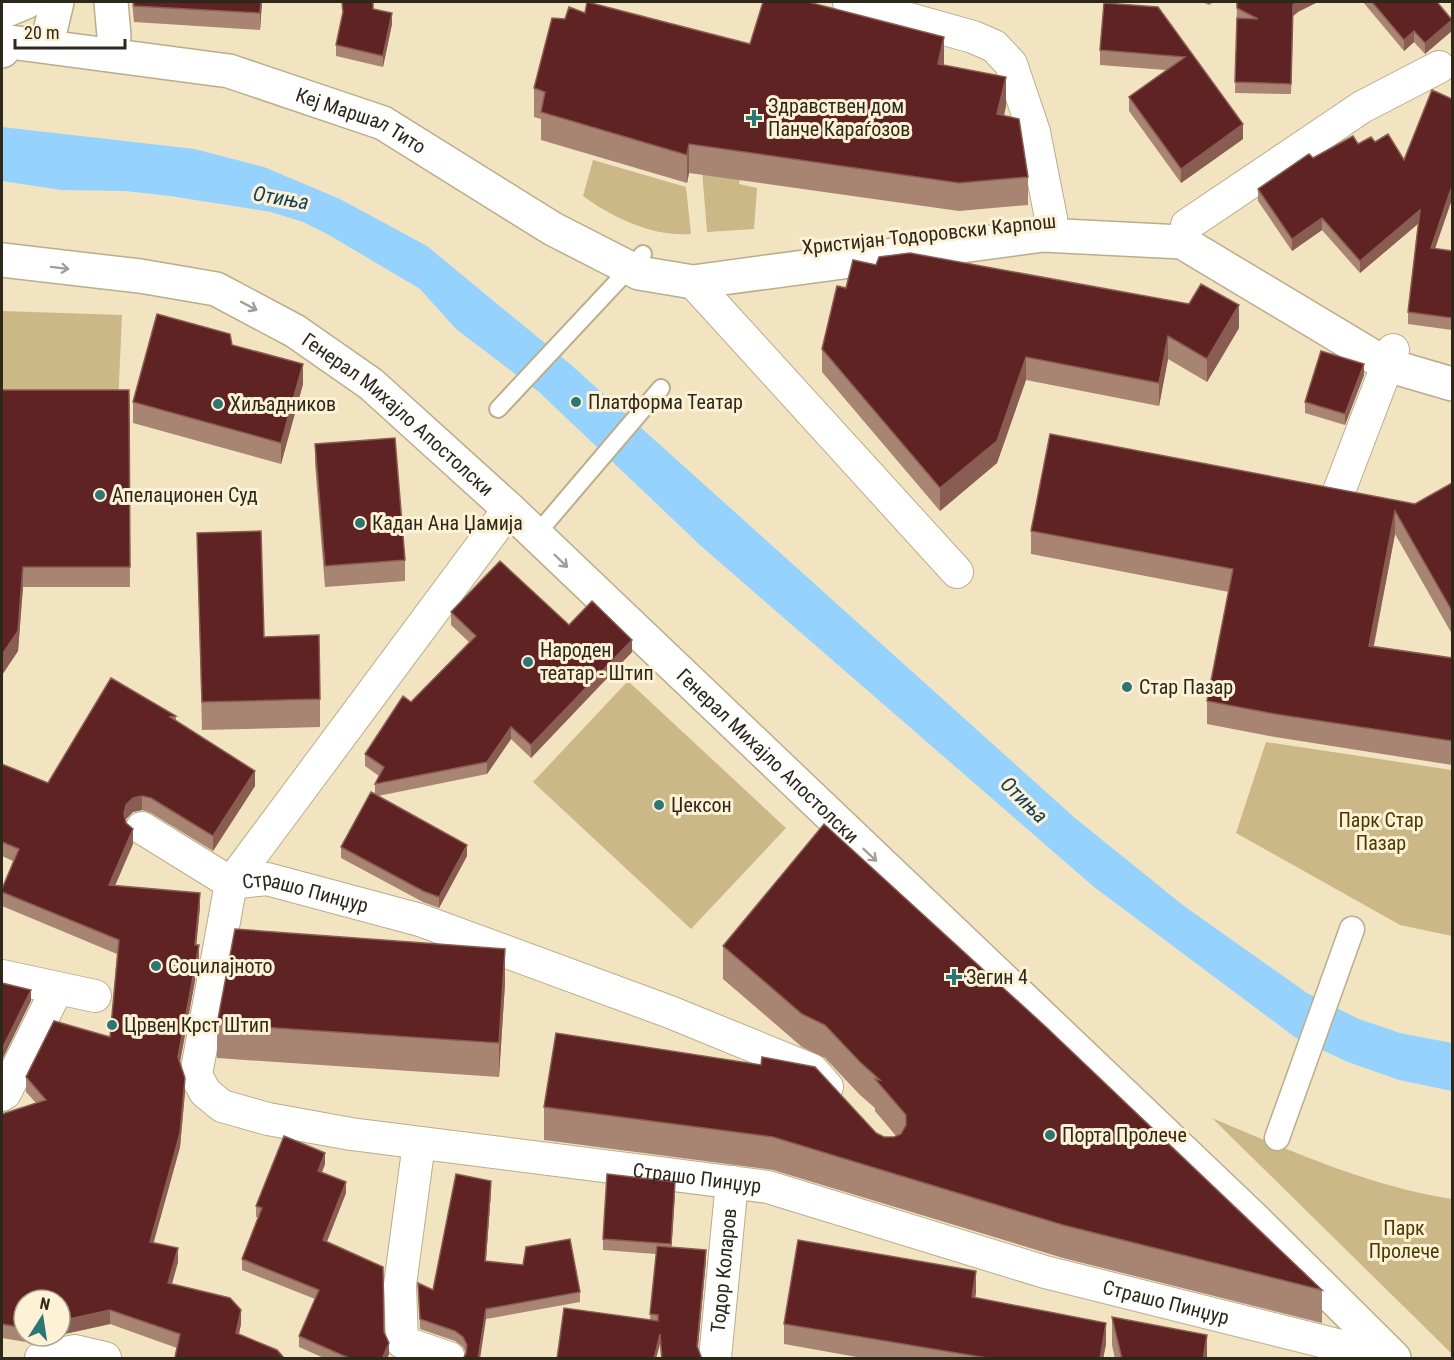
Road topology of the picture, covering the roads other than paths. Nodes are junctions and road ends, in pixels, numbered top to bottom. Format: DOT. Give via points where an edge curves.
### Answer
graph roads {
  1 [pos="26,2"];
  2 [pos="111,2"];
  3 [pos="849,2"];
  4 [pos="2,12"];
  5 [pos="54,14"];
  6 [pos="2,19"];
  7 [pos="114,36"];
  8 [pos="2,51"];
  9 [pos="1439,67"];
  10 [pos="1051,218"];
  11 [pos="1187,225"];
  12 [pos="2,260"];
  13 [pos="636,261"];
  14 [pos="693,272"];
  15 [pos="1390,357"];
  16 [pos="1452,367"];
  17 [pos="1452,384"];
  18 [pos="660,388"];
  19 [pos="498,409"];
  20 [pos="1338,494"];
  21 [pos="509,509"];
  22 [pos="535,536"];
  23 [pos="957,572"];
  24 [pos="142,828"];
  25 [pos="231,883"];
  26 [pos="1349,937"];
  27 [pos="2,976"];
  28 [pos="57,989"];
  29 [pos="94,996"];
  30 [pos="2,1095"];
  31 [pos="850,1112"];
  32 [pos="1279,1129"];
  33 [pos="419,1143"];
  34 [pos="732,1182"];
  35 [pos="41,1359"];
  36 [pos="105,1359"];
  37 [pos="449,1359"];
  38 [pos="715,1359"];
  39 [pos="1389,1359"];
  40 [pos="1394,1359"];
  1 -- 4 [label="street"];
  2 -- 7 [label="street"];
  3 -- 10 [label="street" via="973,37 994,46 1011,64 1034,132"];
  5 -- 6 [label="street, Кеј Маршал Тито"];
  5 -- 7 [label="street, Кеј Маршал Тито"];
  7 -- 13 [label="street, Кеј Маршал Тито" via="233,53 389,104"];
  8 -- 13 [label="street, Кеј Маршал Тито" via="10,42 229,71 383,123 553,229"];
  9 -- 11 [label="street" via="1362,107"];
  10 -- 11 [label="street, Христијан Тодоровски Карпош"];
  10 -- 14 [label="street, Христијан Тодоровски Карпош"];
  11 -- 15 [label="street, Христијан Тодоровски Карпош"];
  12 -- 21 [label="street, Генерал Михајло Апостолски, one-way" via="216,289 295,331 371,384"];
  13 -- 14 [label="street, Кеј Маршал Тито" via="639,273"];
  13 -- 19 [label="lane"];
  14 -- 15 [label="street, Христијан Тодоровски Карпош" via="1043,235 1182,242"];
  14 -- 23 [label="street"];
  15 -- 16 [label="street, Христијан Тодоровски Карпош"];
  15 -- 17 [label="street, Христијан Тодоровски Карпош"];
  15 -- 20 [label="street"];
  18 -- 22 [label="lane"];
  21 -- 22 [label="street, Генерал Михајло Апостолски"];
  21 -- 25 [label="street, Страшо Пинџур"];
  22 -- 40 [label="street, Генерал Михајло Апостолски, one-way" via="1255,1220"];
  24 -- 25 [label="street"];
  25 -- 31 [label="street, Страшо Пинџур" via="267,879 420,920 659,1008 812,1070"];
  25 -- 33 [label="street, Страшо Пинџур" via="196,1075 205,1092 222,1106 268,1119"];
  26 -- 32 [label="street"];
  27 -- 28 [label="street"];
  28 -- 29 [label="street"];
  28 -- 30 [label="street"];
  33 -- 34 [label="street, Страшо Пинџур"];
  33 -- 37 [label="street" via="400,1285 402,1342"];
  34 -- 38 [label="street, Тодор Коларов"];
  34 -- 39 [label="street, Страшо Пинџур" via="768,1187 1045,1272"];
  35 -- 36 [label="street" via="75,1351"];
}
